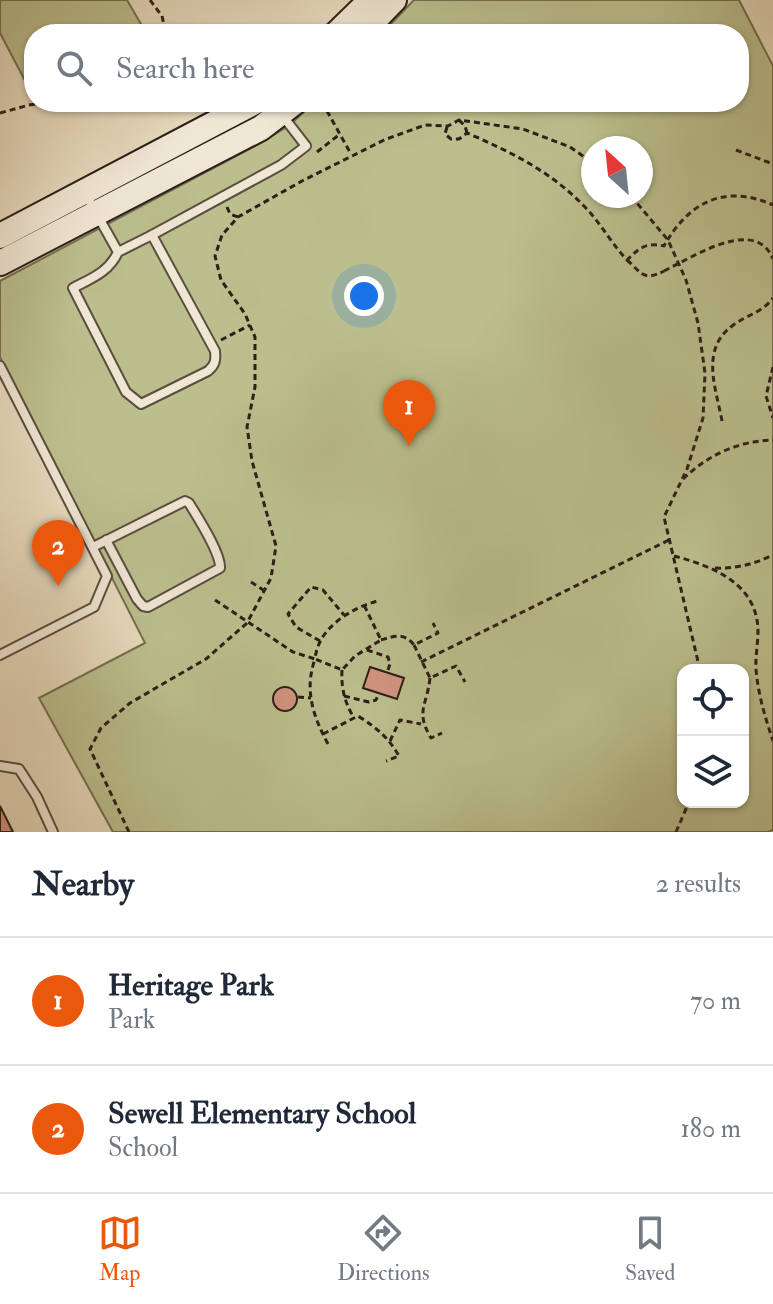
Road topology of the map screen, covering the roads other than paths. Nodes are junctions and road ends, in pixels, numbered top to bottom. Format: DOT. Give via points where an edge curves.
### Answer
graph roads {
  1 [pos="371,0"];
  2 [pos="394,0"];
  3 [pos="346,24"];
  4 [pos="371,24"];
  5 [pos="239,112"];
  6 [pos="277,112"];
  7 [pos="286,112"];
  8 [pos="90,203"];
  9 [pos="152,235"];
  10 [pos="0,236"];
  11 [pos="118,252"];
  12 [pos="0,263"];
  13 [pos="0,366"];
  14 [pos="106,540"];
  15 [pos="93,547"];
  16 [pos="0,655"];
  17 [pos="0,766"];
  18 [pos="53,832"];
  1 -- 3 [label="street"];
  2 -- 4 [label="street"];
  5 -- 8 [label="street"];
  6 -- 8 [label="street" via="261,128"];
  7 -- 9 [label="lane" via="306,146"];
  8 -- 10 [label="street"];
  8 -- 11 [label="lane"];
  8 -- 12 [label="street"];
  9 -- 11 [label="lane"];
  9 -- 11 [label="lane" via="216,358 208,371 141,404 126,392 73,288 103,273"];
  13 -- 15 [label="lane"];
  14 -- 14 [label="lane" via="185,501 220,568 143,606"];
  14 -- 15 [label="lane"];
  15 -- 16 [label="lane" via="107,576 94,607"];
  17 -- 18 [label="lane" via="19,769"];
}
